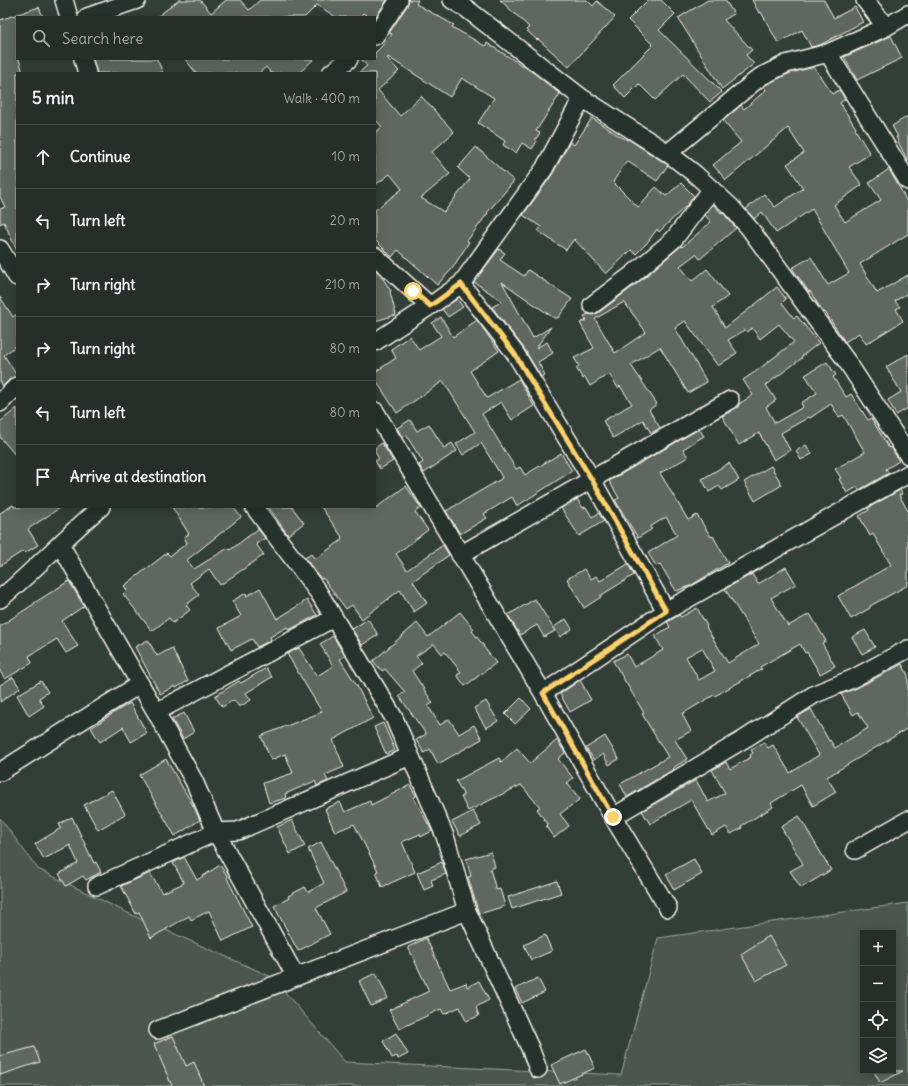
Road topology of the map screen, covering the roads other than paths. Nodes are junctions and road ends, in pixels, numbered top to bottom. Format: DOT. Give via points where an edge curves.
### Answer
graph roads {
  1 [pos="64,0"];
  2 [pos="136,0"];
  3 [pos="399,0"];
  4 [pos="452,0"];
  5 [pos="865,0"];
  6 [pos="472,4"];
  7 [pos="908,14"];
  8 [pos="69,16"];
  9 [pos="90,16"];
  10 [pos="886,27"];
  11 [pos="376,34"];
  12 [pos="828,54"];
  13 [pos="83,60"];
  14 [pos="348,60"];
  15 [pos="87,72"];
  16 [pos="332,72"];
  17 [pos="582,98"];
  18 [pos="668,153"];
  19 [pos="908,181"];
  20 [pos="712,188"];
  21 [pos="0,249"];
  22 [pos="376,257"];
  23 [pos="16,275"];
  24 [pos="461,284"];
  25 [pos="592,305"];
  26 [pos="430,306"];
  27 [pos="376,341"];
  28 [pos="16,387"];
  29 [pos="730,400"];
  30 [pos="0,403"];
  31 [pos="376,413"];
  32 [pos="908,455"];
  33 [pos="908,474"];
  34 [pos="592,480"];
  35 [pos="100,508"];
  36 [pos="255,508"];
  37 [pos="60,544"];
  38 [pos="460,555"];
  39 [pos="0,599"];
  40 [pos="666,611"];
  41 [pos="334,618"];
  42 [pos="908,649"];
  43 [pos="140,684"];
  44 [pos="543,693"];
  45 [pos="156,712"];
  46 [pos="410,756"];
  47 [pos="0,772"];
  48 [pos="613,817"];
  49 [pos="908,820"];
  50 [pos="216,832"];
  51 [pos="856,850"];
  52 [pos="97,886"];
  53 [pos="668,908"];
  54 [pos="467,911"];
  55 [pos="296,977"];
  56 [pos="158,1030"];
  57 [pos="538,1069"];
  1 -- 8 [label="street"];
  2 -- 9 [label="street"];
  3 -- 11 [label="street"];
  4 -- 6 [label="street"];
  5 -- 10 [label="street"];
  6 -- 17 [label="street"];
  7 -- 10 [label="street"];
  10 -- 12 [label="street"];
  12 -- 18 [label="street" via="786,64 760,77"];
  12 -- 19 [label="street"];
  13 -- 15 [label="street"];
  14 -- 16 [label="street"];
  17 -- 18 [label="street"];
  17 -- 24 [label="street" via="544,169"];
  18 -- 20 [label="street"];
  20 -- 25 [label="street" via="674,240"];
  20 -- 32 [label="street" via="759,241 848,363"];
  21 -- 23 [label="street"];
  22 -- 26 [label="street"];
  24 -- 26 [label="street"];
  24 -- 34 [label="street" via="514,353"];
  26 -- 27 [label="street"];
  28 -- 30 [label="street"];
  29 -- 34 [label="street"];
  31 -- 38 [label="street"];
  33 -- 40 [label="street"];
  34 -- 38 [label="street"];
  34 -- 40 [label="street"];
  35 -- 37 [label="street"];
  36 -- 41 [label="street" via="319,593"];
  37 -- 39 [label="street"];
  37 -- 43 [label="street"];
  38 -- 44 [label="street"];
  40 -- 44 [label="street"];
  41 -- 45 [label="street"];
  41 -- 46 [label="street" via="394,718"];
  42 -- 48 [label="street" via="852,680 815,694"];
  43 -- 45 [label="street"];
  43 -- 47 [label="street"];
  44 -- 48 [label="street"];
  45 -- 50 [label="street" via="194,781"];
  46 -- 50 [label="street" via="238,831"];
  46 -- 54 [label="street" via="444,836"];
  48 -- 53 [label="street"];
  49 -- 51 [label="street"];
  50 -- 52 [label="street"];
  50 -- 55 [label="street"];
  54 -- 55 [label="street"];
  54 -- 57 [label="street"];
  55 -- 56 [label="street"];
}
